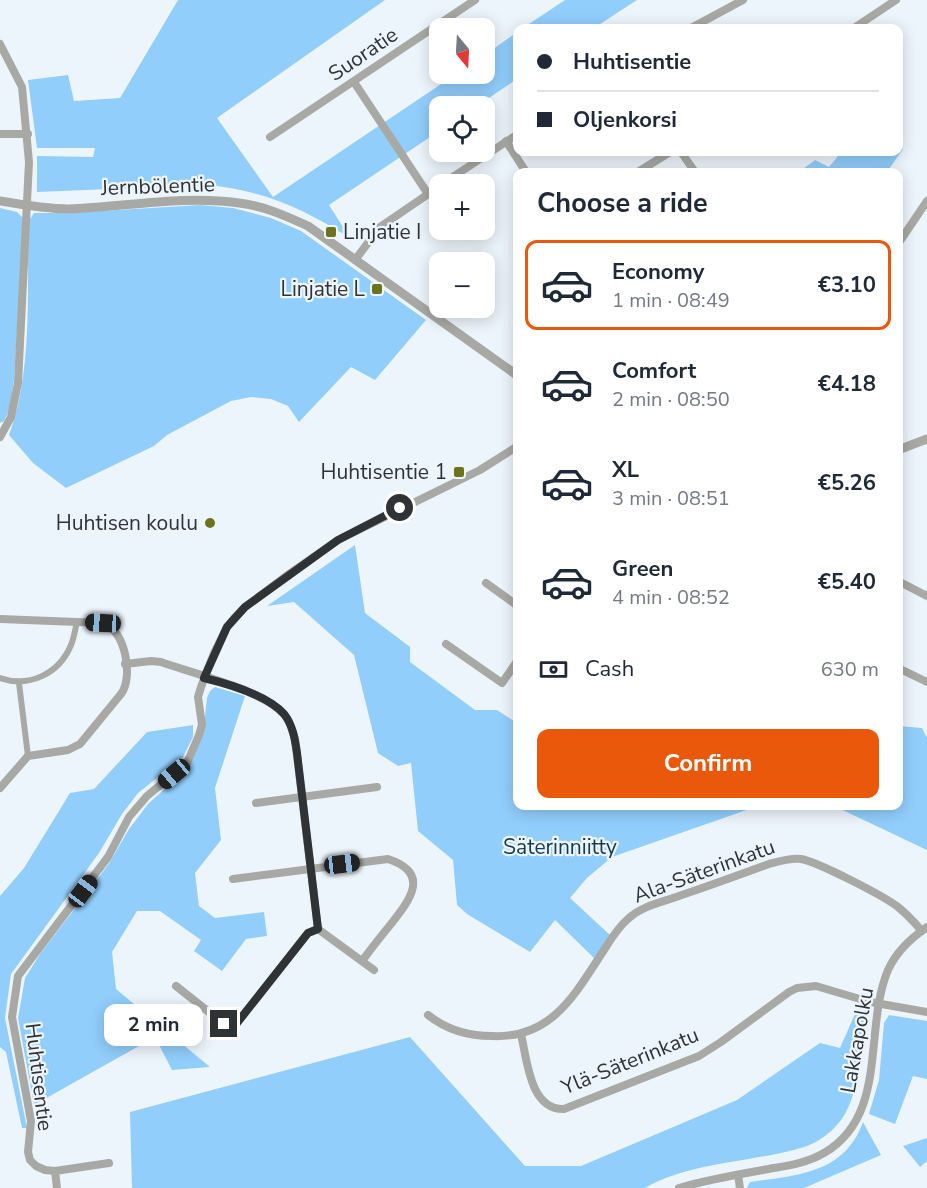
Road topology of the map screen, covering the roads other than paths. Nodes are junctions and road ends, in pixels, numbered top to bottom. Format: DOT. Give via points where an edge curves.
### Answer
graph roads {
  1 [pos="475,0"];
  2 [pos="743,0"];
  3 [pos="896,0"];
  4 [pos="698,24"];
  5 [pos="860,24"];
  6 [pos="0,44"];
  7 [pos="354,82"];
  8 [pos="0,134"];
  9 [pos="28,135"];
  10 [pos="270,137"];
  11 [pos="513,137"];
  12 [pos="506,141"];
  13 [pos="513,152"];
  14 [pos="664,156"];
  15 [pos="644,168"];
  16 [pos="457,174"];
  17 [pos="428,194"];
  18 [pos="0,201"];
  19 [pos="927,201"];
  20 [pos="28,206"];
  21 [pos="903,237"];
  22 [pos="355,260"];
  23 [pos="513,372"];
  24 [pos="1,435"];
  25 [pos="927,439"];
  26 [pos="903,448"];
  27 [pos="513,449"];
  28 [pos="486,583"];
  29 [pos="903,584"];
  30 [pos="927,596"];
  31 [pos="513,602"];
  32 [pos="0,619"];
  33 [pos="77,622"];
  34 [pos="446,645"];
  35 [pos="125,664"];
  36 [pos="513,667"];
  37 [pos="903,670"];
  38 [pos="0,678"];
  39 [pos="204,678"];
  40 [pos="927,682"];
  41 [pos="19,683"];
  42 [pos="28,756"];
  43 [pos="377,787"];
  44 [pos="0,788"];
  45 [pos="302,797"];
  46 [pos="256,803"];
  47 [pos="311,868"];
  48 [pos="233,879"];
  49 [pos="318,929"];
  50 [pos="924,929"];
  51 [pos="362,961"];
  52 [pos="374,970"];
  53 [pos="176,986"];
  54 [pos="879,1004"];
  55 [pos="927,1012"];
  56 [pos="428,1015"];
  57 [pos="521,1034"];
  58 [pos="109,1163"];
  59 [pos="55,1171"];
  60 [pos="738,1175"];
  61 [pos="57,1188"];
  62 [pos="679,1188"];
  63 [pos="740,1188"];
  1 -- 7 [label="street, Suoratie"];
  2 -- 4 [label="street"];
  3 -- 5 [label="street"];
  6 -- 9 [label="street" via="22,87"];
  7 -- 10 [label="street, Suoratie"];
  7 -- 17 [label="street"];
  8 -- 9 [label="street"];
  9 -- 20 [label="street"];
  11 -- 12 [label="street"];
  12 -- 13 [label="street"];
  12 -- 16 [label="street"];
  14 -- 15 [label="street"];
  17 -- 22 [label="street" via="380,227"];
  18 -- 20 [label="street, Jernbölentie"];
  19 -- 21 [label="street"];
  20 -- 22 [label="street, Jernbölentie" via="67,209 195,200 239,203 274,210 308,226"];
  20 -- 24 [label="street" via="18,383 11,417"];
  22 -- 23 [label="street, Jernbölentie"];
  25 -- 26 [label="street"];
  27 -- 39 [label="street, Huhtisentie" via="480,470 338,540 289,574 235,617"];
  28 -- 31 [label="street"];
  29 -- 30 [label="street"];
  32 -- 33 [label="street"];
  33 -- 35 [label="street" via="112,627 120,638"];
  33 -- 41 [label="street" via="71,645 60,663 41,678"];
  34 -- 36 [label="street" via="502,683"];
  35 -- 39 [label="street" via="161,662"];
  35 -- 42 [label="street" via="126,687 80,744 68,750"];
  37 -- 40 [label="street"];
  38 -- 41 [label="street"];
  39 -- 45 [label="street" via="262,698 284,714 295,739"];
  39 -- 59 [label="street, Huhtisentie" via="198,697 202,725 187,764 147,796 129,817 108,857 18,976 12,1017 30,1121 28,1155 36,1166"];
  41 -- 42 [label="street"];
  42 -- 44 [label="street"];
  43 -- 45 [label="street"];
  45 -- 46 [label="street"];
  45 -- 47 [label="street"];
  47 -- 48 [label="street"];
  47 -- 49 [label="street"];
  47 -- 51 [label="street" via="388,859 409,871 413,888 409,901"];
  49 -- 51 [label="street"];
  49 -- 53 [label="street" via="308,933 231,1026"];
  50 -- 54 [label="street, Lakkapolku" via="902,948 893,962"];
  50 -- 57 [label="street, Ala-Säterinkatu" via="893,904 816,864 800,859 782,861 635,914 617,930 565,1007"];
  51 -- 52 [label="street"];
  54 -- 55 [label="street, Ylä-Säterinkatu"];
  54 -- 57 [label="street, Ylä-Säterinkatu" via="816,986 797,988 699,1056 564,1109 547,1105 538,1096"];
  54 -- 60 [label="street, Lakkapolku" via="867,1096 847,1135 826,1152 800,1163"];
  56 -- 57 [label="street, Ala-Säterinkatu" via="450,1029 472,1034"];
  58 -- 59 [label="street"];
  59 -- 61 [label="street"];
  60 -- 62 [label="street, Lakkapolku"];
  60 -- 63 [label="street"];
}
